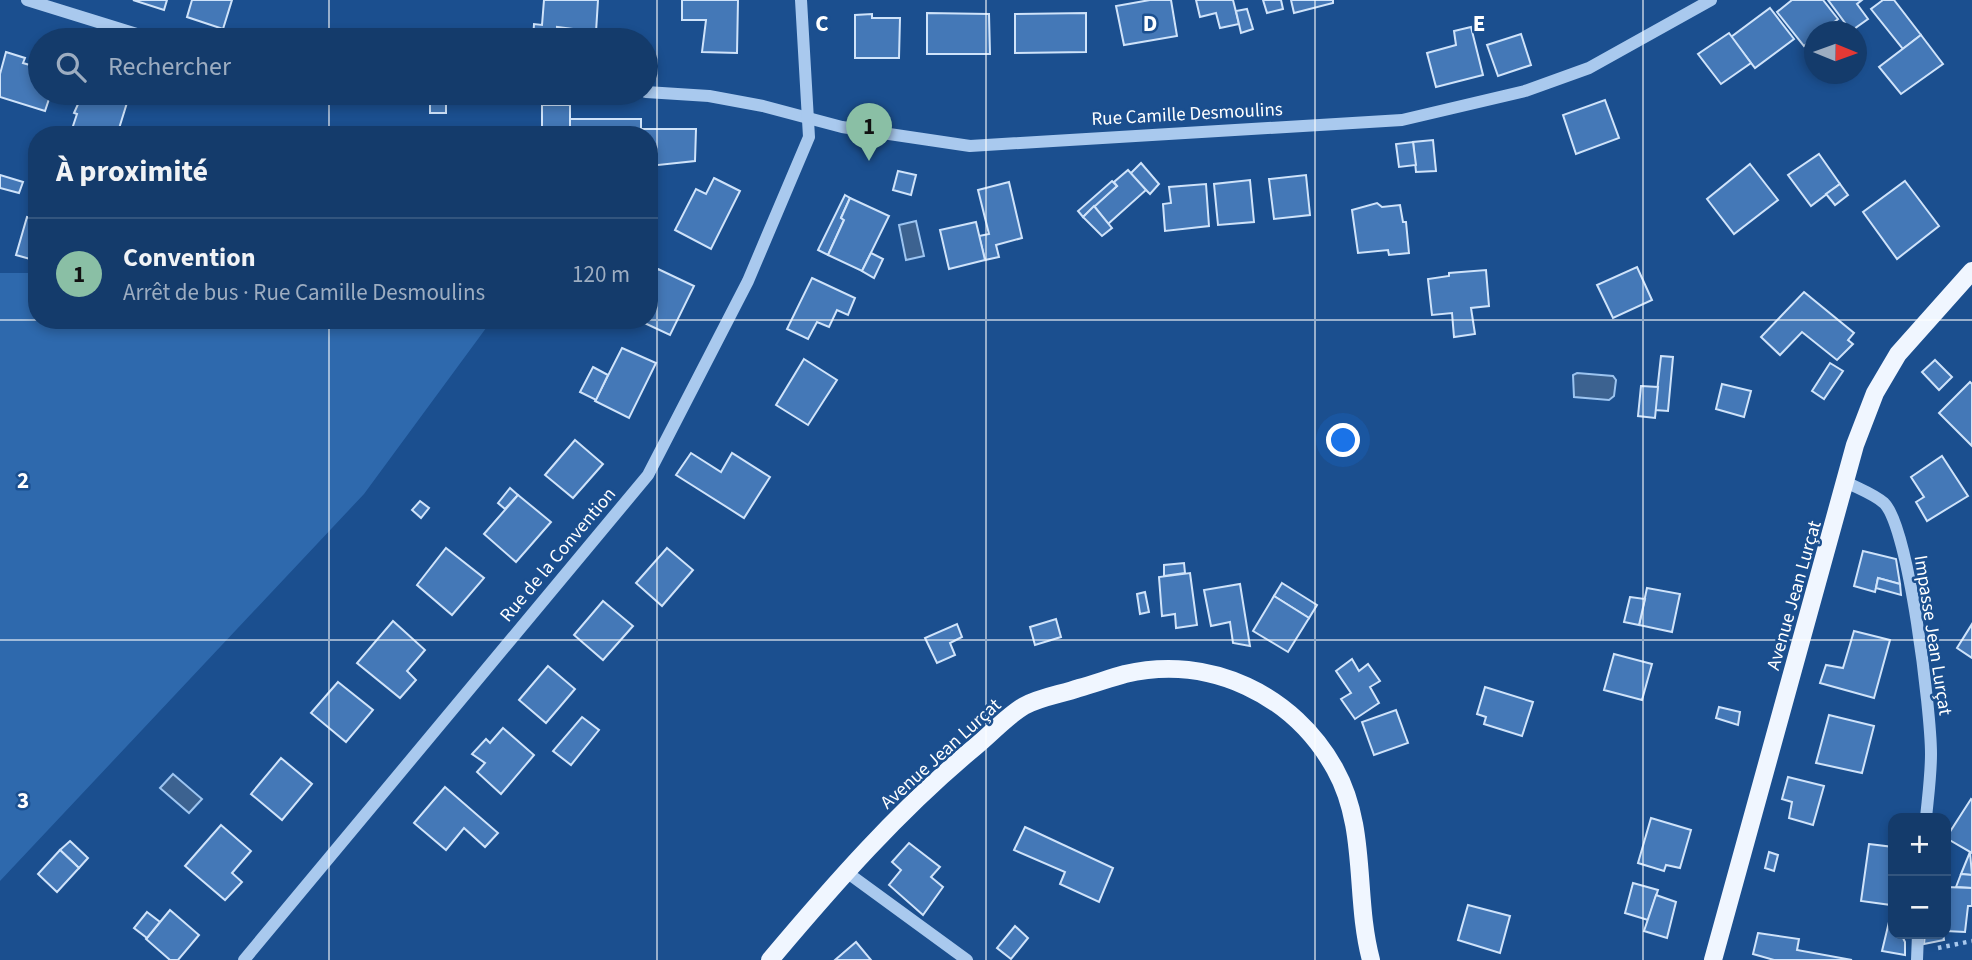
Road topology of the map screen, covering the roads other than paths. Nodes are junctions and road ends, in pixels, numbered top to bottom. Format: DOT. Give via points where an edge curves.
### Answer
graph roads {
  1 [pos="27,0"];
  2 [pos="801,0"];
  3 [pos="1712,0"];
  4 [pos="117,28"];
  5 [pos="658,93"];
  6 [pos="807,118"];
  7 [pos="1972,271"];
  8 [pos="1846,482"];
  9 [pos="1926,813"];
  10 [pos="845,871"];
  11 [pos="244,960"];
  12 [pos="770,960"];
  13 [pos="967,960"];
  14 [pos="1371,960"];
  15 [pos="1713,960"];
  1 -- 4 [label="street"];
  2 -- 6 [label="street, Rue de la Convention"];
  3 -- 6 [label="street, Rue Camille Desmoulins" via="1589,68 1525,91 1402,120 970,146"];
  5 -- 6 [label="street, Rue Camille Desmoulins" via="709,96"];
  6 -- 11 [label="street, Rue de la Convention" via="809,137 748,281 648,475"];
  7 -- 8 [label="main road, Avenue Jean Lurçat" via="1892,363 1875,393"];
  8 -- 9 [label="street, Impasse Jean Lurçat" via="1884,503 1905,561 1927,700 1931,754"];
  8 -- 15 [label="main road, Avenue Jean Lurçat"];
  10 -- 12 [label="main road, Avenue Jean Lurçat"];
  10 -- 13 [label="street"];
  10 -- 14 [label="main road, Avenue Jean Lurçat" via="941,775 1024,706 1126,674 1171,670 1213,674 1246,684 1280,704 1314,736 1336,771 1353,806"];
}
